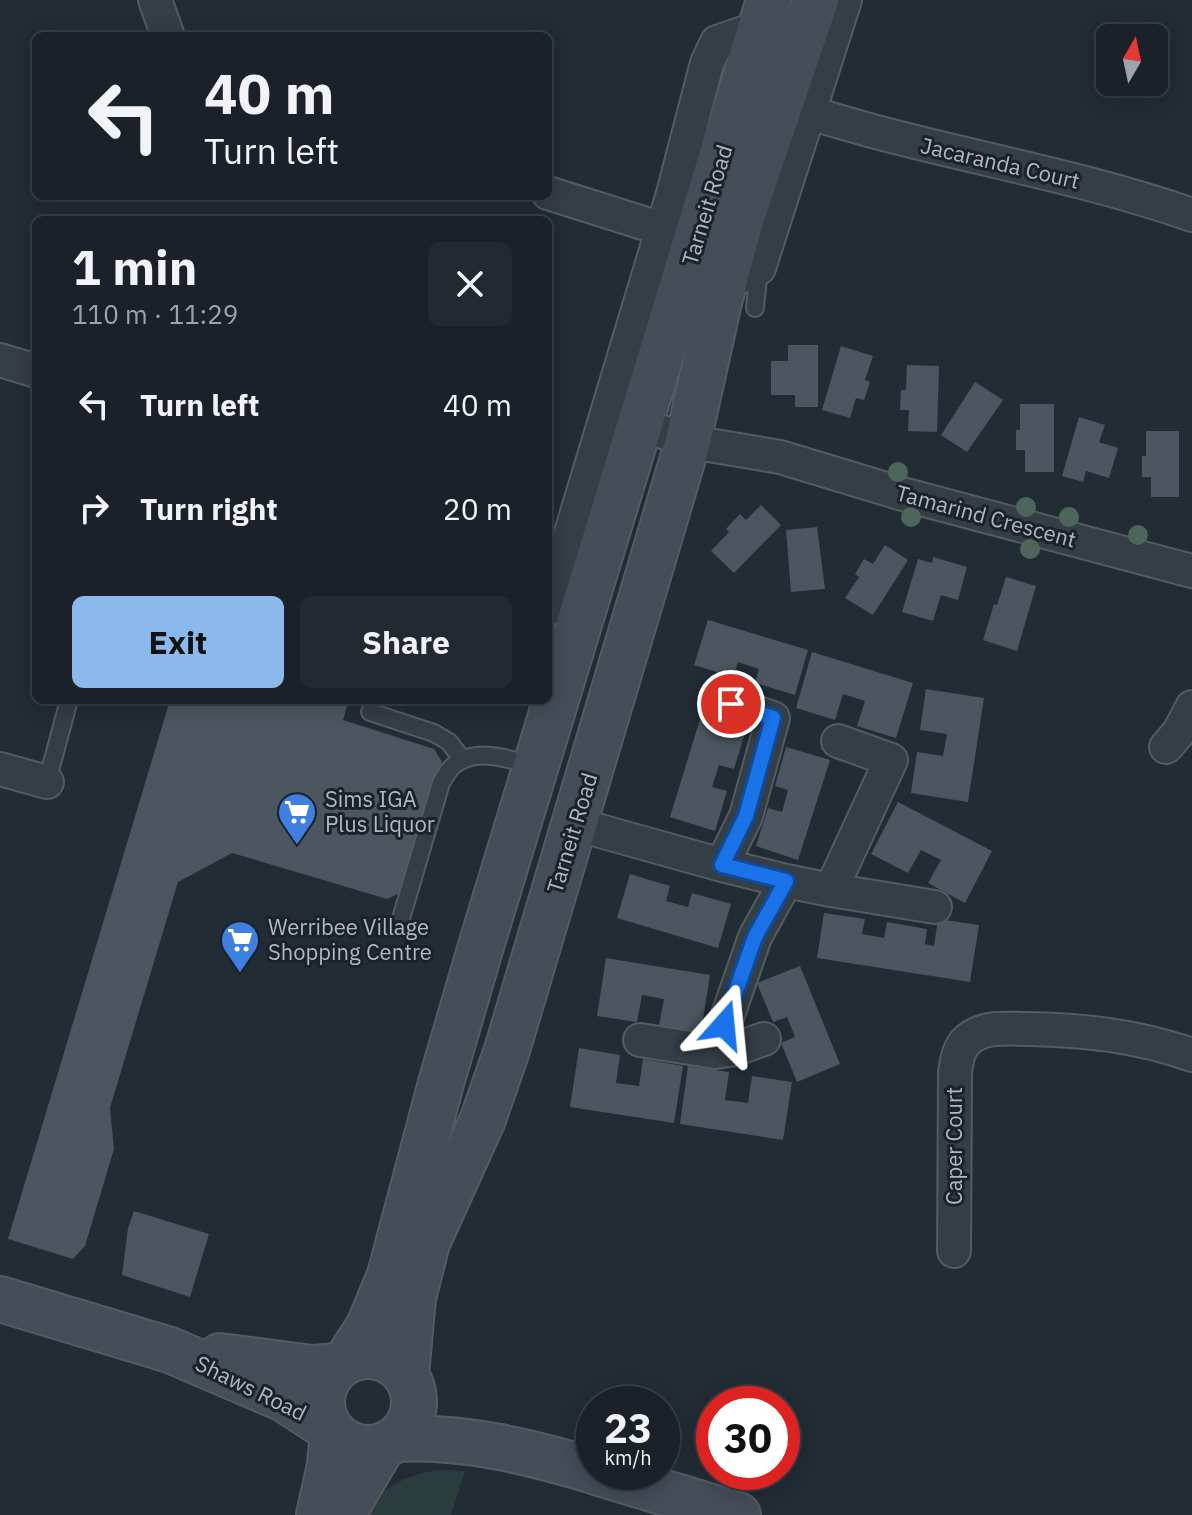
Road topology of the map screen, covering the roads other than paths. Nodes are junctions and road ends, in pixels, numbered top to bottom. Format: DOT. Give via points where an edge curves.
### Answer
graph roads {
  1 [pos="155,0"];
  2 [pos="816,0"];
  3 [pos="845,0"];
  4 [pos="765,14"];
  5 [pos="167,32"];
  6 [pos="808,112"];
  7 [pos="552,194"];
  8 [pos="1192,215"];
  9 [pos="662,229"];
  10 [pos="746,287"];
  11 [pos="0,360"];
  12 [pos="32,370"];
  13 [pos="642,418"];
  14 [pos="690,431"];
  15 [pos="560,530"];
  16 [pos="1192,571"];
  17 [pos="552,583"];
  18 [pos="552,694"];
  19 [pos="68,704"];
  20 [pos="550,704"];
  21 [pos="731,704"];
  22 [pos="1192,707"];
  23 [pos="370,712"];
  24 [pos="838,741"];
  25 [pos="1166,747"];
  26 [pos="463,760"];
  27 [pos="537,767"];
  28 [pos="0,769"];
  29 [pos="47,782"];
  30 [pos="575,824"];
  31 [pos="722,865"];
  32 [pos="505,870"];
  33 [pos="786,881"];
  34 [pos="555,886"];
  35 [pos="831,890"];
  36 [pos="935,907"];
  37 [pos="400,922"];
  38 [pos="481,946"];
  39 [pos="532,965"];
  40 [pos="764,1039"];
  41 [pos="640,1040"];
  42 [pos="715,1052"];
  43 [pos="1192,1055"];
  44 [pos="954,1251"];
  45 [pos="0,1299"];
  46 [pos="170,1350"];
  47 [pos="343,1363"];
  48 [pos="409,1381"];
  49 [pos="331,1431"];
  50 [pos="389,1443"];
  51 [pos="534,1453"];
  52 [pos="576,1466"];
  53 [pos="655,1490"];
  54 [pos="319,1515"];
  55 [pos="342,1515"];
  56 [pos="738,1515"];
  1 -- 5 [label="street"];
  2 -- 10 [label="main road, Tarneit Road" via="757,169"];
  3 -- 6 [label="street, Tarneit Road"];
  4 -- 9 [label="street, Tarneit Road" via="713,49"];
  4 -- 13 [label="main road, Tarneit Road"];
  6 -- 8 [label="street, Jacaranda Court"];
  6 -- 10 [label="street, Tarneit Road"];
  7 -- 9 [label="street"];
  9 -- 15 [label="street, Tarneit Road"];
  10 -- 14 [label="main road, Tarneit Road"];
  11 -- 12 [label="street"];
  13 -- 14 [label="street, Tamarind Crescent"];
  13 -- 18 [label="main road, Tarneit Road"];
  14 -- 16 [label="street, Tamarind Crescent" via="734,434 780,457 906,495"];
  14 -- 30 [label="main road, Tarneit Road"];
  15 -- 17 [label="street, Tarneit Road"];
  19 -- 29 [label="lane"];
  20 -- 27 [label="main road, Tarneit Road"];
  21 -- 31 [label="street" via="773,718 746,816"];
  22 -- 25 [label="street"];
  23 -- 26 [label="lane" via="434,733"];
  24 -- 35 [label="street" via="891,760"];
  26 -- 27 [label="lane" via="493,756"];
  26 -- 37 [label="lane" via="441,783"];
  27 -- 32 [label="main road, Tarneit Road"];
  28 -- 29 [label="street"];
  30 -- 31 [label="street"];
  30 -- 34 [label="main road, Tarneit Road"];
  31 -- 33 [label="street"];
  32 -- 34 [label="main road"];
  32 -- 38 [label="main road, Tarneit Road"];
  33 -- 35 [label="street"];
  33 -- 42 [label="street" via="755,937"];
  34 -- 39 [label="main road, Tarneit Road"];
  35 -- 36 [label="street"];
  38 -- 39 [label="main road"];
  38 -- 47 [label="main road, Tarneit Road" via="390,1275 369,1326"];
  39 -- 48 [label="main road, Tarneit Road" via="483,1119 427,1243 413,1298"];
  40 -- 42 [label="street"];
  41 -- 42 [label="street"];
  43 -- 44 [label="street, Caper Court" via="1088,1031 998,1029 965,1042 955,1073"];
  45 -- 46 [label="main road, Shaws Road"];
  46 -- 47 [label="main road, Shaws Road" via="302,1367"];
  46 -- 49 [label="main road, Shaws Road" via="284,1399"];
  47 -- 48 [label="main road" via="360,1356 385,1359"];
  47 -- 49 [label="main road" via="323,1389 323,1416"];
  48 -- 50 [label="main road" via="415,1402 412,1416"];
  48 -- 51 [label="main road" via="448,1409"];
  49 -- 50 [label="main road" via="355,1447"];
  49 -- 54 [label="main road"];
  50 -- 51 [label="main road" via="455,1441"];
  50 -- 55 [label="main road"];
  51 -- 52 [label="main road"];
  53 -- 56 [label="main road"];
}
